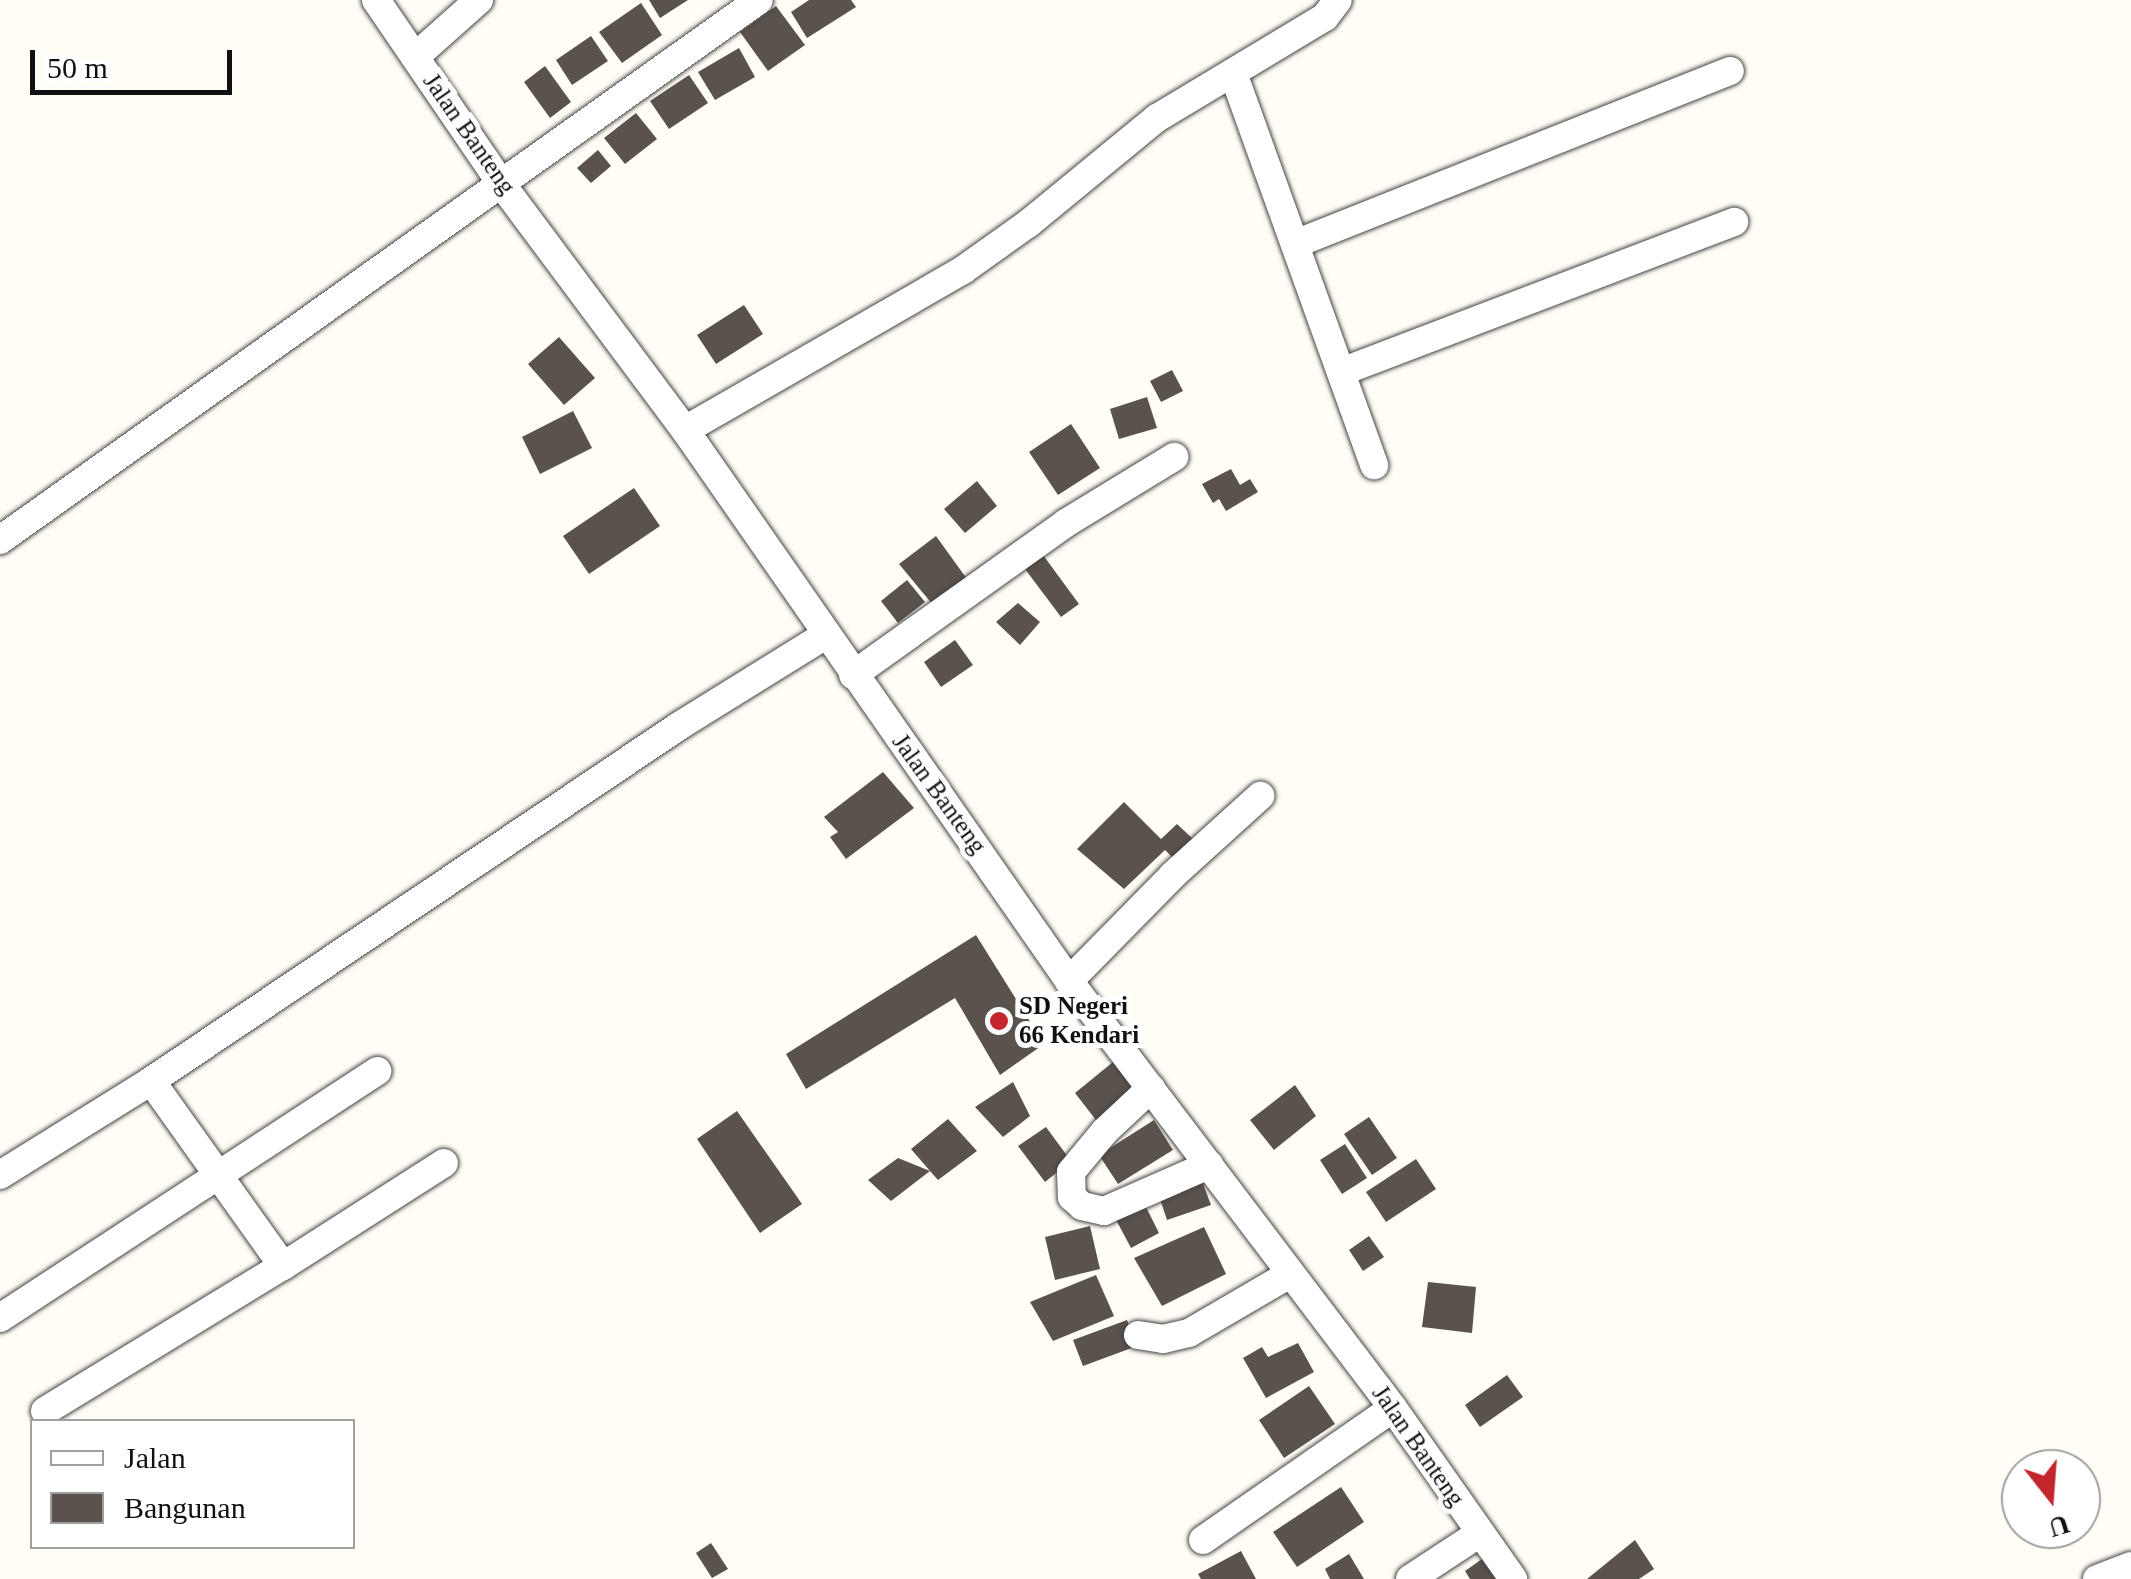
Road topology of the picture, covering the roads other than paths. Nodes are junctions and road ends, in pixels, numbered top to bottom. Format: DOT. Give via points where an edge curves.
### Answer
graph roads {
  1 [pos="376,0"];
  2 [pos="479,0"];
  3 [pos="758,0"];
  4 [pos="1338,0"];
  5 [pos="415,57"];
  6 [pos="1730,71"];
  7 [pos="1233,73"];
  8 [pos="503,186"];
  9 [pos="1734,222"];
  10 [pos="1295,244"];
  11 [pos="1341,372"];
  12 [pos="685,430"];
  13 [pos="1174,457"];
  14 [pos="1374,464"];
  15 [pos="0,540"];
  16 [pos="826,635"];
  17 [pos="854,675"];
  18 [pos="1260,796"];
  19 [pos="1069,981"];
  20 [pos="377,1072"];
  21 [pos="152,1081"];
  22 [pos="1151,1088"];
  23 [pos="444,1162"];
  24 [pos="1209,1165"];
  25 [pos="218,1175"];
  26 [pos="0,1176"];
  27 [pos="282,1266"];
  28 [pos="1290,1274"];
  29 [pos="0,1318"];
  30 [pos="1138,1336"];
  31 [pos="1393,1408"];
  32 [pos="46,1411"];
  33 [pos="1480,1534"];
  34 [pos="1203,1540"];
  35 [pos="2131,1566"];
  36 [pos="1410,1579"];
  37 [pos="1513,1579"];
  38 [pos="2097,1579"];
  1 -- 5 [label="street, Jalan Banteng"];
  2 -- 5 [label="street"];
  3 -- 8 [label="street"];
  4 -- 7 [label="street" via="1326,17"];
  5 -- 8 [label="street, Jalan Banteng"];
  6 -- 10 [label="street"];
  7 -- 10 [label="street"];
  7 -- 12 [label="street" via="1157,118 963,270"];
  8 -- 12 [label="street, Jalan Banteng"];
  8 -- 15 [label="street"];
  9 -- 11 [label="street"];
  10 -- 11 [label="street"];
  11 -- 14 [label="street"];
  12 -- 16 [label="street, Jalan Banteng"];
  13 -- 17 [label="street" via="1035,544"];
  16 -- 17 [label="street, Jalan Banteng"];
  16 -- 21 [label="street" via="678,726"];
  17 -- 19 [label="street, Jalan Banteng"];
  18 -- 19 [label="street"];
  19 -- 22 [label="street, Jalan Banteng"];
  20 -- 25 [label="street"];
  21 -- 25 [label="street"];
  21 -- 26 [label="street"];
  22 -- 24 [label="street, Jalan Banteng"];
  22 -- 24 [label="street" via="1070,1172 1072,1197 1104,1211"];
  23 -- 27 [label="street"];
  24 -- 28 [label="street, Jalan Banteng"];
  25 -- 27 [label="street"];
  25 -- 29 [label="street"];
  27 -- 32 [label="street"];
  28 -- 30 [label="street" via="1189,1333"];
  28 -- 31 [label="street, Jalan Banteng"];
  31 -- 33 [label="street, Jalan Banteng"];
  31 -- 34 [label="street"];
  33 -- 36 [label="street"];
  33 -- 37 [label="street, Jalan Banteng"];
  35 -- 38 [label="street"];
}
